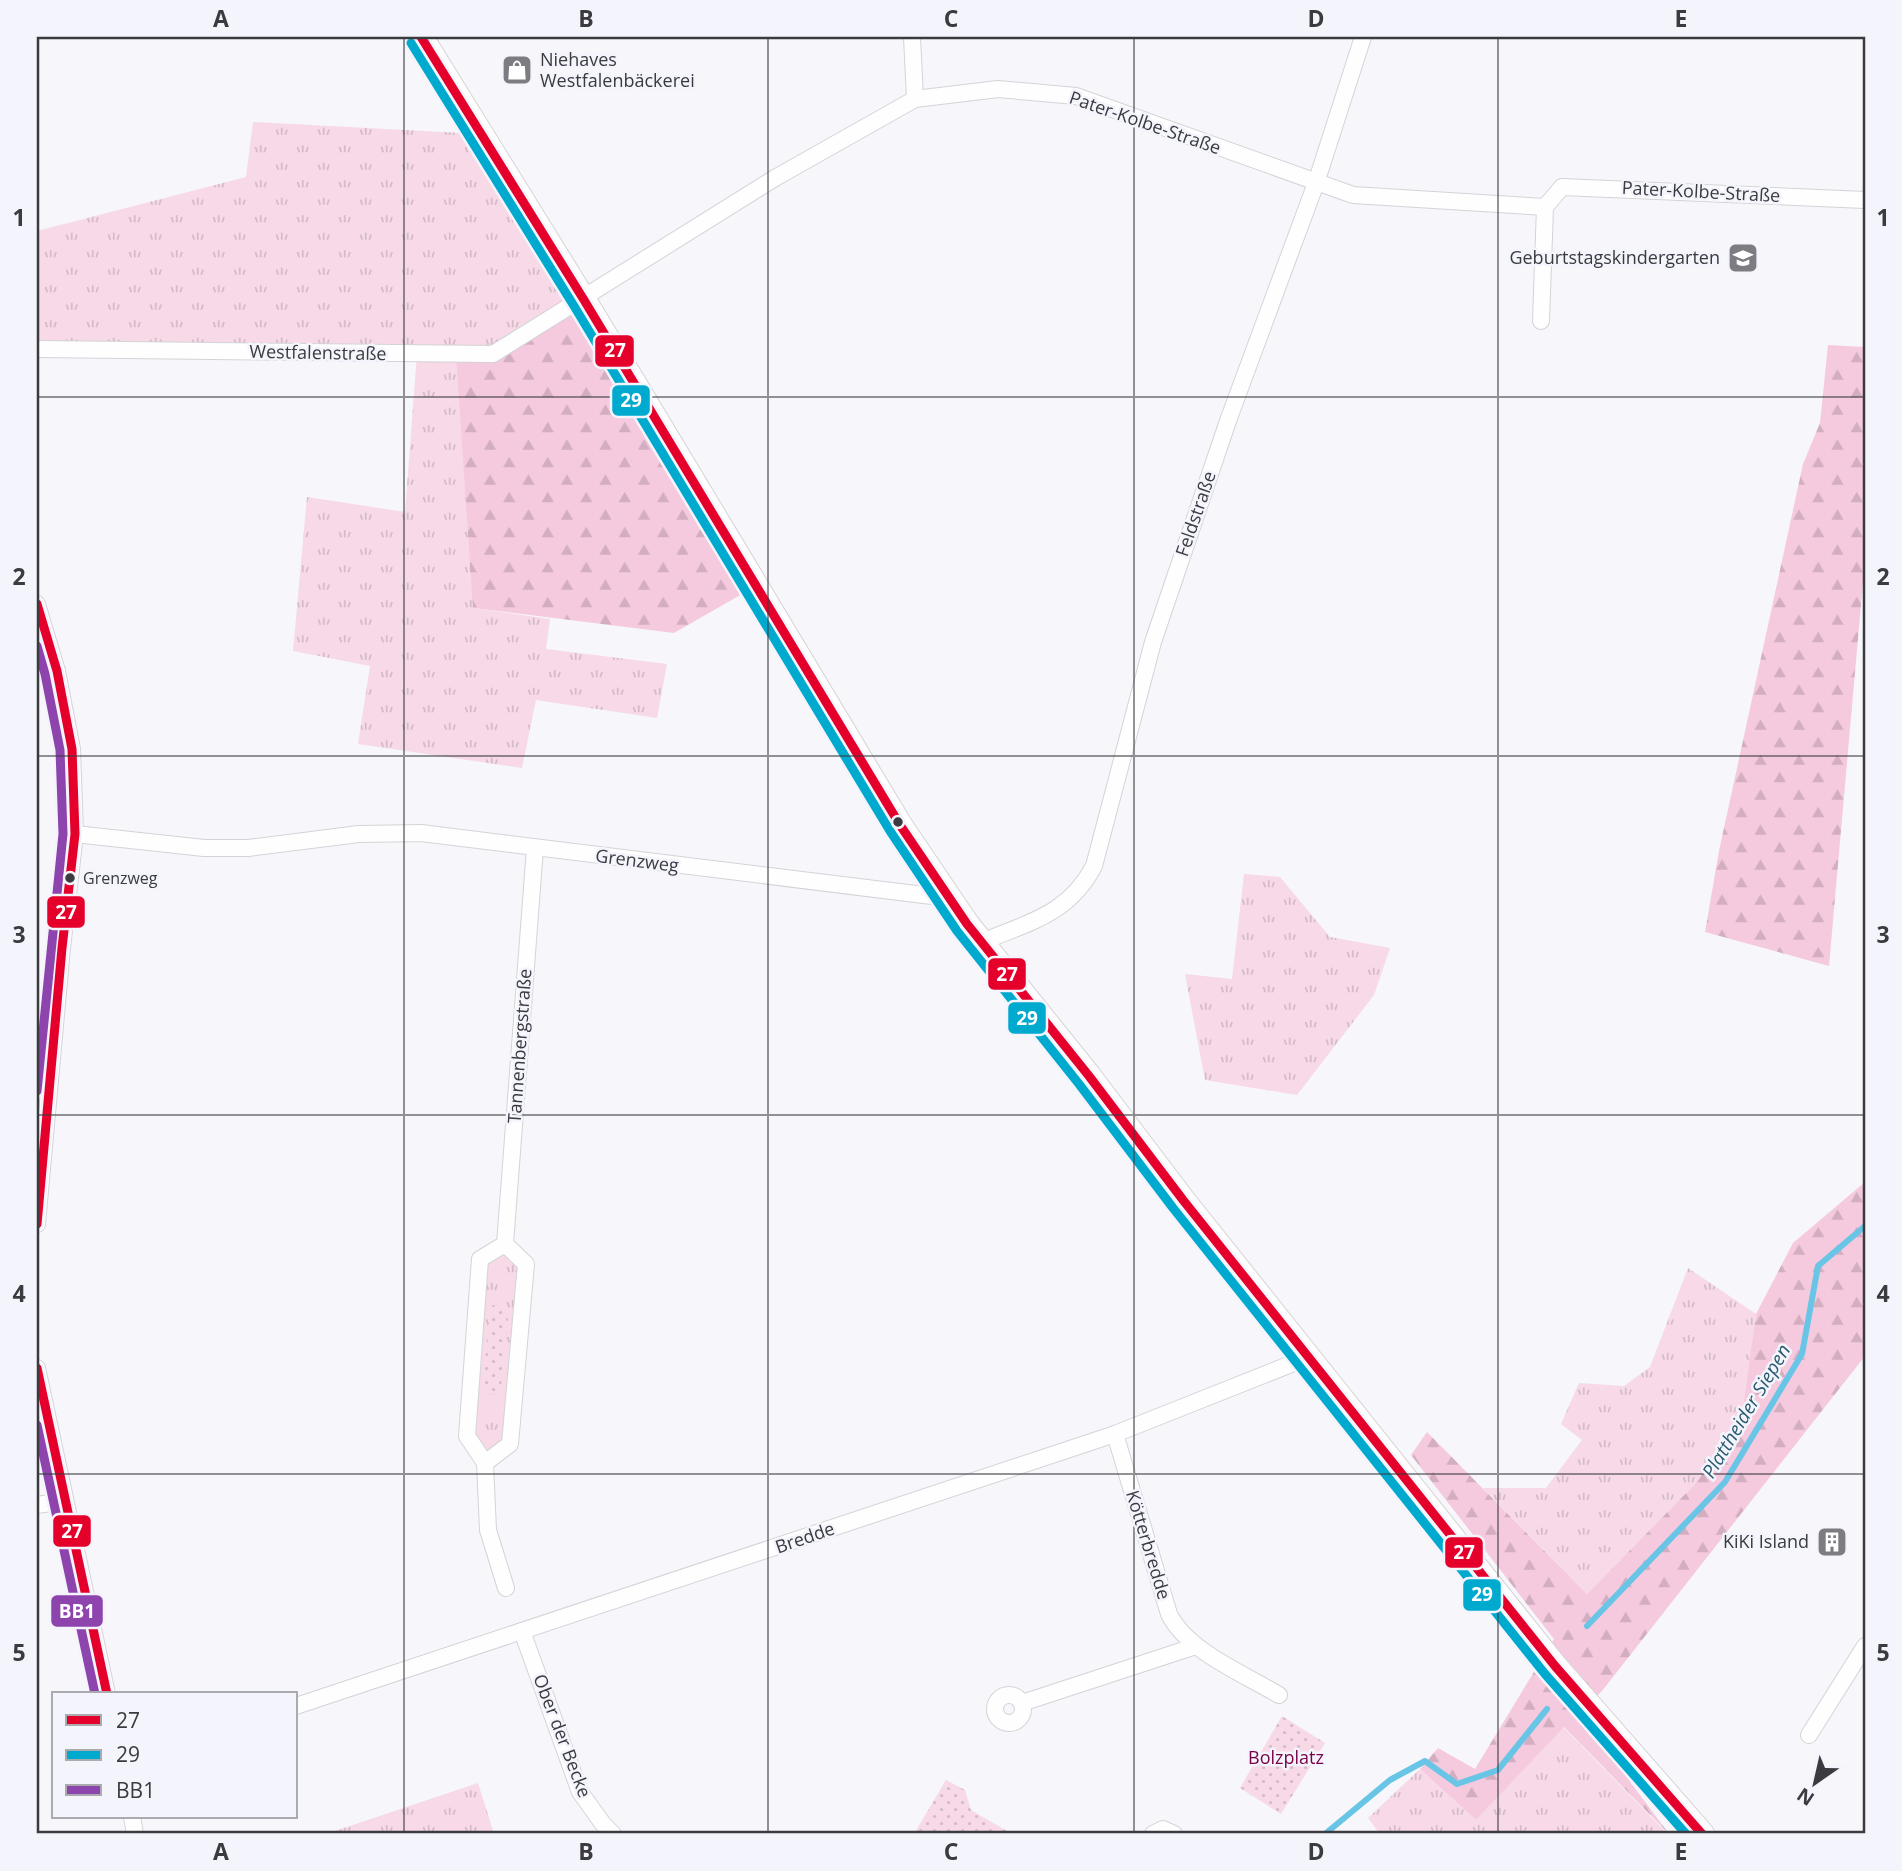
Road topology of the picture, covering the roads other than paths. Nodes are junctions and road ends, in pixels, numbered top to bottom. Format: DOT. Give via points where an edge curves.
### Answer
graph roads {
  1 [pos="421,37"];
  2 [pos="912,37"];
  3 [pos="1363,37"];
  4 [pos="915,99"];
  5 [pos="1316,183"];
  6 [pos="1865,200"];
  7 [pos="1545,207"];
  8 [pos="584,300"];
  9 [pos="1541,321"];
  10 [pos="37,349"];
  11 [pos="37,604"];
  12 [pos="37,670"];
  13 [pos="57,671"];
  14 [pos="75,834"];
  15 [pos="535,848"];
  16 [pos="948,898"];
  17 [pos="982,942"];
  18 [pos="37,1224"];
  19 [pos="505,1244"];
  20 [pos="1309,1357"];
  21 [pos="37,1368"];
  22 [pos="1115,1434"];
  23 [pos="485,1463"];
  24 [pos="64,1501"];
  25 [pos="37,1505"];
  26 [pos="506,1588"];
  27 [pos="522,1631"];
  28 [pos="1196,1646"];
  29 [pos="1865,1646"];
  30 [pos="107,1692"];
  31 [pos="1279,1695"];
  32 [pos="1022,1703"];
  33 [pos="298,1705"];
  34 [pos="1809,1735"];
  35 [pos="613,1834"];
  36 [pos="1153,1834"];
  37 [pos="1174,1834"];
  38 [pos="1702,1834"];
  1 -- 8 [label="main road"];
  2 -- 4 [label="street"];
  3 -- 5 [label="street, Feldstraße"];
  4 -- 5 [label="street, Pater-Kolbe-Straße" via="998,89 1076,96"];
  4 -- 8 [label="street, Pater-Kolbe-Straße" via="775,178"];
  5 -- 7 [label="street, Pater-Kolbe-Straße" via="1353,195"];
  5 -- 17 [label="street, Feldstraße" via="1153,642 1094,866 1072,898 1052,912"];
  6 -- 7 [label="street, Pater-Kolbe-Straße" via="1562,187"];
  7 -- 9 [label="street"];
  8 -- 10 [label="street, Westfalenstraße" via="493,355"];
  8 -- 16 [label="main road"];
  11 -- 13 [label="street"];
  12 -- 13 [label="street"];
  13 -- 14 [label="street" via="72,749"];
  14 -- 15 [label="street, Grenzweg" via="204,848 248,848 359,834 421,833"];
  14 -- 18 [label="street"];
  15 -- 16 [label="street, Grenzweg"];
  15 -- 19 [label="street, Tannenbergstraße"];
  16 -- 17 [label="main road"];
  17 -- 20 [label="main road"];
  19 -- 23 [label="street" via="481,1259 467,1436"];
  19 -- 23 [label="street" via="526,1264 510,1444"];
  20 -- 22 [label="street, Bredde"];
  20 -- 38 [label="main road" via="1555,1666"];
  21 -- 24 [label="street"];
  22 -- 27 [label="street, Bredde"];
  22 -- 28 [label="street, Kötterbredde" via="1169,1614 1176,1628"];
  23 -- 26 [label="street" via="488,1530"];
  24 -- 25 [label="street"];
  24 -- 30 [label="street"];
  27 -- 33 [label="street, Bredde"];
  27 -- 35 [label="street, Ober der Becke" via="580,1792"];
  28 -- 31 [label="street, Kötterbredde"];
  28 -- 32 [label="street"];
  29 -- 34 [label="street"];
  36 -- 37 [label="street" via="1163,1829"];
}
